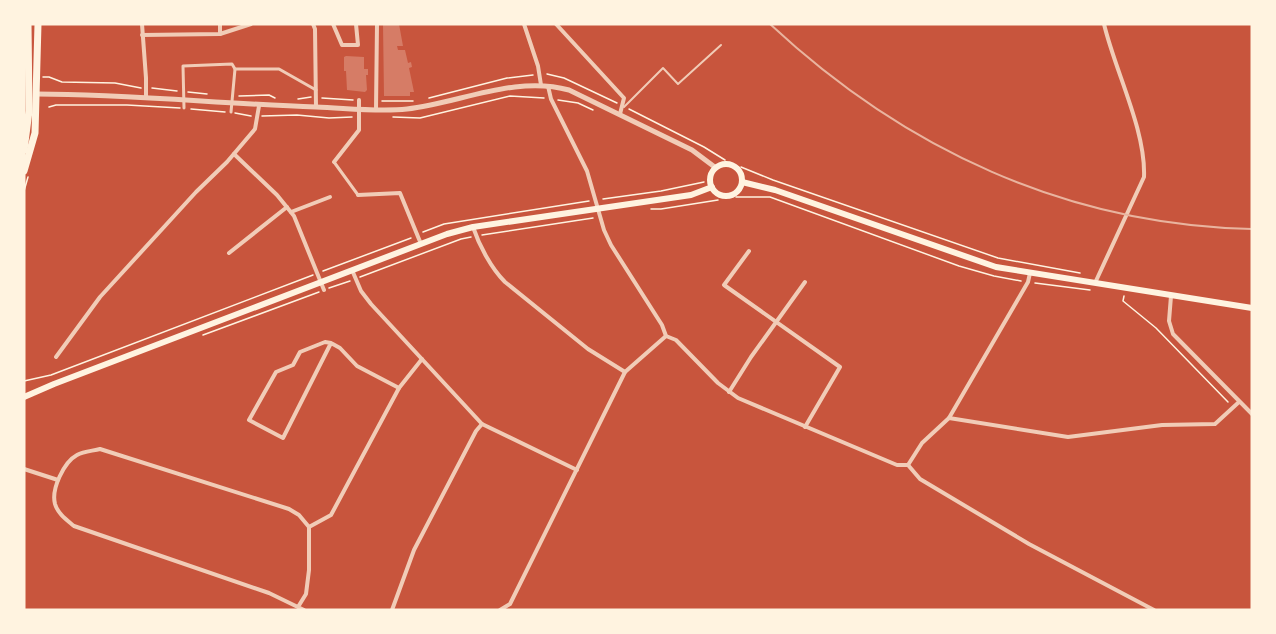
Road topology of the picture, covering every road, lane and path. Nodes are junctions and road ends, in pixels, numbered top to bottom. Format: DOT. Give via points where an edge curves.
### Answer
graph roads {
  1 [pos="28,24"];
  2 [pos="38,24"];
  3 [pos="142,24"];
  4 [pos="220,24"];
  5 [pos="251,24"];
  6 [pos="313,24"];
  7 [pos="333,24"];
  8 [pos="356,24"];
  9 [pos="377,24"];
  10 [pos="524,24"];
  11 [pos="556,24"];
  12 [pos="1104,24"];
  13 [pos="220,34"];
  14 [pos="142,35"];
  15 [pos="721,45"];
  16 [pos="234,69"];
  17 [pos="540,74"];
  18 [pos="49,76"];
  19 [pos="541,86"];
  20 [pos="548,86"];
  21 [pos="146,88"];
  22 [pos="316,90"];
  23 [pos="185,92"];
  24 [pos="30,94"];
  25 [pos="209,94"];
  26 [pos="232,96"];
  27 [pos="146,97"];
  28 [pos="316,97"];
  29 [pos="277,98"];
  30 [pos="429,98"];
  31 [pos="297,99"];
  32 [pos="184,100"];
  33 [pos="359,100"];
  34 [pos="376,100"];
  35 [pos="417,101"];
  36 [pos="232,104"];
  37 [pos="259,106"];
  38 [pos="316,107"];
  39 [pos="624,107"];
  40 [pos="184,108"];
  41 [pos="359,109"];
  42 [pos="376,109"];
  43 [pos="231,112"];
  44 [pos="620,114"];
  45 [pos="24,150"];
  46 [pos="234,154"];
  47 [pos="725,160"];
  48 [pos="334,162"];
  49 [pos="741,167"];
  50 [pos="716,168"];
  51 [pos="24,171"];
  52 [pos="742,182"];
  53 [pos="712,187"];
  54 [pos="358,195"];
  55 [pos="330,198"];
  56 [pos="718,200"];
  57 [pos="287,207"];
  58 [pos="598,209"];
  59 [pos="646,209"];
  60 [pos="291,212"];
  61 [pos="600,217"];
  62 [pos="473,227"];
  63 [pos="476,236"];
  64 [pos="421,244"];
  65 [pos="749,251"];
  66 [pos="228,253"];
  67 [pos="352,270"];
  68 [pos="1030,273"];
  69 [pos="355,279"];
  70 [pos="1097,280"];
  71 [pos="321,282"];
  72 [pos="805,282"];
  73 [pos="1125,289"];
  74 [pos="324,290"];
  75 [pos="1171,296"];
  76 [pos="1252,308"];
  77 [pos="776,322"];
  78 [pos="204,335"];
  79 [pos="666,336"];
  80 [pos="331,343"];
  81 [pos="56,357"];
  82 [pos="422,359"];
  83 [pos="625,372"];
  84 [pos="399,388"];
  85 [pos="729,392"];
  86 [pos="24,395"];
  87 [pos="1239,402"];
  88 [pos="1233,408"];
  89 [pos="1252,414"];
  90 [pos="949,418"];
  91 [pos="482,424"];
  92 [pos="805,427"];
  93 [pos="908,465"];
  94 [pos="24,469"];
  95 [pos="577,470"];
  96 [pos="58,480"];
  97 [pos="309,527"];
  98 [pos="298,607"];
  99 [pos="304,610"];
  100 [pos="392,610"];
  101 [pos="500,610"];
  102 [pos="1154,610"];
  1 -- 24 [label="main road"];
  2 -- 24 [label="main road"];
  3 -- 14 [label="street"];
  4 -- 13 [label="street"];
  5 -- 13 [label="street"];
  6 -- 22 [label="street"];
  7 -- 8 [label="street" via="342,45 358,45"];
  9 -- 34 [label="street"];
  10 -- 17 [label="street"];
  11 -- 39 [label="street" via="624,98"];
  12 -- 70 [label="street" via="1131,106 1144,177"];
  13 -- 14 [label="street"];
  14 -- 21 [label="street"];
  15 -- 39 [label="lane" via="678,84 663,68"];
  16 -- 22 [label="street" via="279,69"];
  16 -- 23 [label="street" via="232,64 183,66"];
  16 -- 26 [label="street"];
  17 -- 19 [label="street"];
  17 -- 30 [label="path" via="507,78"];
  17 -- 39 [label="path" via="564,78"];
  18 -- 21 [label="path" via="62,82"];
  19 -- 20 [label="street"];
  19 -- 42 [label="street" via="510,88 406,109"];
  20 -- 44 [label="street" via="569,90"];
  20 -- 58 [label="street" via="587,171"];
  21 -- 23 [label="path"];
  21 -- 27 [label="street"];
  22 -- 28 [label="street"];
  23 -- 25 [label="path"];
  23 -- 32 [label="street"];
  24 -- 27 [label="street"];
  24 -- 45 [label="main road"];
  24 -- 51 [label="main road" via="35,133"];
  26 -- 29 [label="path"];
  26 -- 36 [label="street"];
  27 -- 32 [label="street"];
  28 -- 31 [label="path"];
  28 -- 33 [label="path"];
  28 -- 38 [label="street"];
  32 -- 36 [label="street"];
  32 -- 40 [label="street"];
  33 -- 41 [label="street"];
  34 -- 35 [label="path"];
  34 -- 42 [label="street"];
  36 -- 37 [label="street"];
  36 -- 43 [label="street"];
  37 -- 38 [label="street"];
  37 -- 46 [label="street" via="256,127"];
  38 -- 41 [label="street"];
  39 -- 44 [label="street"];
  39 -- 47 [label="path"];
  41 -- 42 [label="street"];
  41 -- 48 [label="street" via="359,130"];
  44 -- 50 [label="street" via="692,150"];
  46 -- 57 [label="street"];
  46 -- 81 [label="street" via="100,297"];
  48 -- 54 [label="street"];
  49 -- 70 [label="path" via="998,258"];
  50 -- 52 [label="main road" via="732,165 740,172"];
  50 -- 53 [label="main road" via="711,176"];
  52 -- 53 [label="main road" via="730,196 721,195"];
  52 -- 68 [label="main road" via="996,267"];
  53 -- 58 [label="main road" via="692,195"];
  54 -- 64 [label="street" via="400,193"];
  55 -- 60 [label="street"];
  56 -- 59 [label="path"];
  57 -- 60 [label="street"];
  57 -- 66 [label="street"];
  58 -- 61 [label="street"];
  58 -- 62 [label="main road"];
  60 -- 71 [label="street"];
  61 -- 63 [label="path"];
  61 -- 79 [label="street" via="611,245"];
  62 -- 63 [label="street"];
  62 -- 64 [label="main road"];
  63 -- 69 [label="path"];
  63 -- 83 [label="street" via="505,282 588,349"];
  64 -- 67 [label="main road"];
  65 -- 77 [label="street" via="724,285"];
  67 -- 69 [label="street"];
  67 -- 71 [label="main road"];
  68 -- 70 [label="main road"];
  68 -- 90 [label="street"];
  69 -- 74 [label="path"];
  69 -- 82 [label="street" via="371,304"];
  70 -- 73 [label="main road"];
  71 -- 74 [label="street"];
  71 -- 86 [label="main road"];
  72 -- 77 [label="street"];
  73 -- 75 [label="main road"];
  73 -- 88 [label="path" via="1123,301 1156,328"];
  74 -- 78 [label="path"];
  75 -- 76 [label="main road"];
  75 -- 87 [label="street" via="1169,321 1173,334"];
  77 -- 85 [label="street"];
  77 -- 92 [label="street" via="840,367"];
  79 -- 83 [label="street"];
  79 -- 85 [label="street" via="676,340"];
  80 -- 80 [label="street" via="283,438 249,420 276,372 293,365 300,352"];
  80 -- 84 [label="street" via="357,366"];
  82 -- 84 [label="street"];
  82 -- 91 [label="street"];
  83 -- 95 [label="street"];
  84 -- 97 [label="street" via="331,515"];
  85 -- 92 [label="street"];
  87 -- 88 [label="street"];
  87 -- 89 [label="street"];
  88 -- 90 [label="street" via="1215,424 1162,425 1068,437"];
  90 -- 93 [label="street" via="922,443"];
  91 -- 95 [label="street"];
  91 -- 100 [label="street" via="414,550"];
  92 -- 93 [label="street" via="897,465"];
  93 -- 102 [label="street" via="920,479 1029,544"];
  94 -- 96 [label="street"];
  95 -- 101 [label="street" via="510,604"];
  96 -- 97 [label="street" via="68,461 80,453 100,449 289,509"];
  96 -- 98 [label="street" via="55,504 74,526 269,593"];
  97 -- 98 [label="street" via="306,594"];
  98 -- 99 [label="street"];
}
